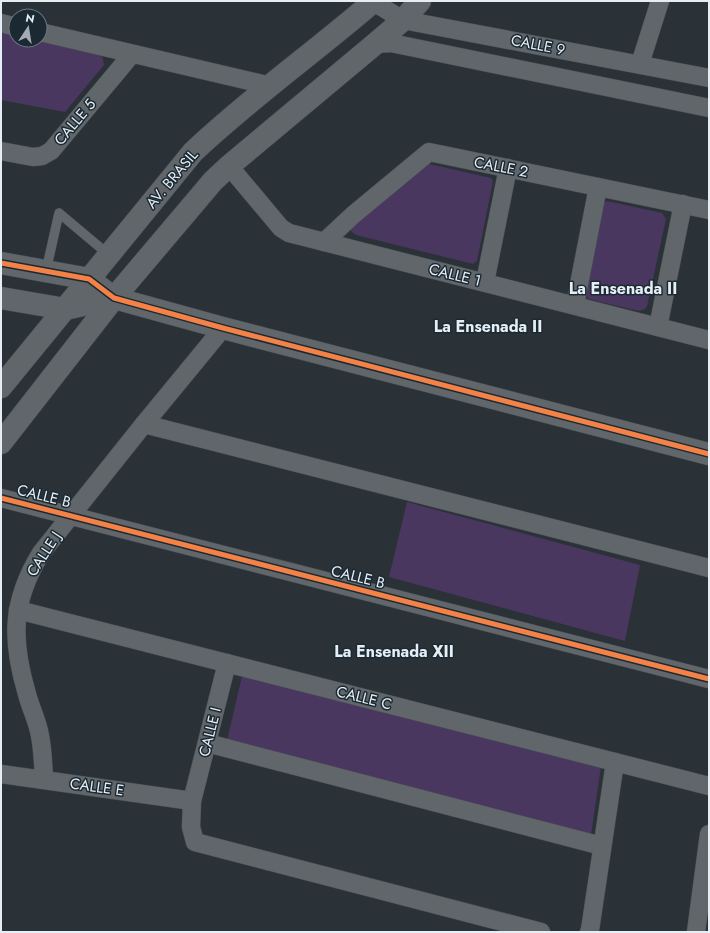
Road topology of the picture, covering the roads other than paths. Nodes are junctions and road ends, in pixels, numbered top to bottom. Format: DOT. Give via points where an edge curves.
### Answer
graph roads {
  1 [pos="373,1"];
  2 [pos="420,1"];
  3 [pos="660,1"];
  4 [pos="403,20"];
  5 [pos="48,34"];
  6 [pos="375,44"];
  7 [pos="132,54"];
  8 [pos="640,64"];
  9 [pos="709,78"];
  10 [pos="271,86"];
  11 [pos="709,108"];
  12 [pos="1,151"];
  13 [pos="229,166"];
  14 [pos="508,168"];
  15 [pos="598,187"];
  16 [pos="683,204"];
  17 [pos="709,210"];
  18 [pos="324,242"];
  19 [pos="109,255"];
  20 [pos="1,263"];
  21 [pos="46,272"];
  22 [pos="89,279"];
  23 [pos="484,282"];
  24 [pos="1,298"];
  25 [pos="114,298"];
  26 [pos="575,305"];
  27 [pos="65,309"];
  28 [pos="658,327"];
  29 [pos="223,328"];
  30 [pos="709,340"];
  31 [pos="1,387"];
  32 [pos="144,424"];
  33 [pos="1,443"];
  34 [pos="709,454"];
  35 [pos="1,498"];
  36 [pos="71,516"];
  37 [pos="709,568"];
  38 [pos="18,610"];
  39 [pos="227,663"];
  40 [pos="709,679"];
  41 [pos="207,744"];
  42 [pos="615,762"];
  43 [pos="1,774"];
  44 [pos="44,780"];
  45 [pos="709,786"];
  46 [pos="192,801"];
  47 [pos="709,834"];
  48 [pos="602,846"];
  49 [pos="541,932"];
  50 [pos="589,932"];
  51 [pos="696,932"];
  1 -- 4 [label="street, CALLE 9"];
  1 -- 10 [label="street, AV. BRASIL"];
  2 -- 4 [label="street"];
  3 -- 8 [label="street"];
  4 -- 6 [label="street"];
  4 -- 8 [label="street, CALLE 9"];
  5 -- 7 [label="street"];
  6 -- 11 [label="street" via="391,43"];
  6 -- 13 [label="street"];
  7 -- 10 [label="street"];
  7 -- 12 [label="street, CALLE 5" via="51,151 33,157"];
  8 -- 9 [label="street, CALLE 9"];
  10 -- 19 [label="street, AV. BRASIL" via="193,152"];
  13 -- 18 [label="street, CALLE 1" via="281,228 289,233"];
  13 -- 25 [label="street" via="213,181"];
  14 -- 15 [label="street, CALLE 2"];
  14 -- 18 [label="street, CALLE 2" via="429,152"];
  14 -- 23 [label="street"];
  15 -- 16 [label="street, CALLE 2"];
  15 -- 26 [label="street"];
  16 -- 17 [label="street, CALLE 2"];
  16 -- 28 [label="street"];
  18 -- 23 [label="street, CALLE 1"];
  19 -- 21 [label="lane" via="59,213"];
  19 -- 22 [label="street, AV. BRASIL"];
  20 -- 21 [label="street"];
  21 -- 22 [label="street"];
  22 -- 25 [label="street"];
  22 -- 27 [label="street, AV. BRASIL"];
  23 -- 26 [label="street, CALLE 1"];
  24 -- 27 [label="street"];
  25 -- 27 [label="street"];
  25 -- 29 [label="street"];
  25 -- 33 [label="street"];
  26 -- 28 [label="street, CALLE 1"];
  27 -- 31 [label="street, AV. BRASIL"];
  28 -- 30 [label="street, CALLE 1"];
  29 -- 32 [label="street, CALLE J"];
  29 -- 34 [label="street"];
  32 -- 36 [label="street, CALLE J"];
  32 -- 37 [label="street"];
  35 -- 36 [label="street, CALLE B"];
  36 -- 38 [label="street, CALLE J" via="31,569"];
  36 -- 40 [label="street, CALLE B"];
  38 -- 39 [label="street, CALLE C"];
  38 -- 44 [label="street, CALLE J" via="15,632 20,671 39,733"];
  39 -- 41 [label="street, CALLE I"];
  39 -- 42 [label="street, CALLE C"];
  41 -- 46 [label="street, CALLE I"];
  41 -- 48 [label="street"];
  42 -- 45 [label="street, CALLE C"];
  42 -- 48 [label="street"];
  43 -- 44 [label="street, CALLE E"];
  44 -- 46 [label="street, CALLE E"];
  46 -- 49 [label="street, CALLE I" via="191,827 195,842"];
  47 -- 51 [label="street"];
  48 -- 50 [label="street"];
}
